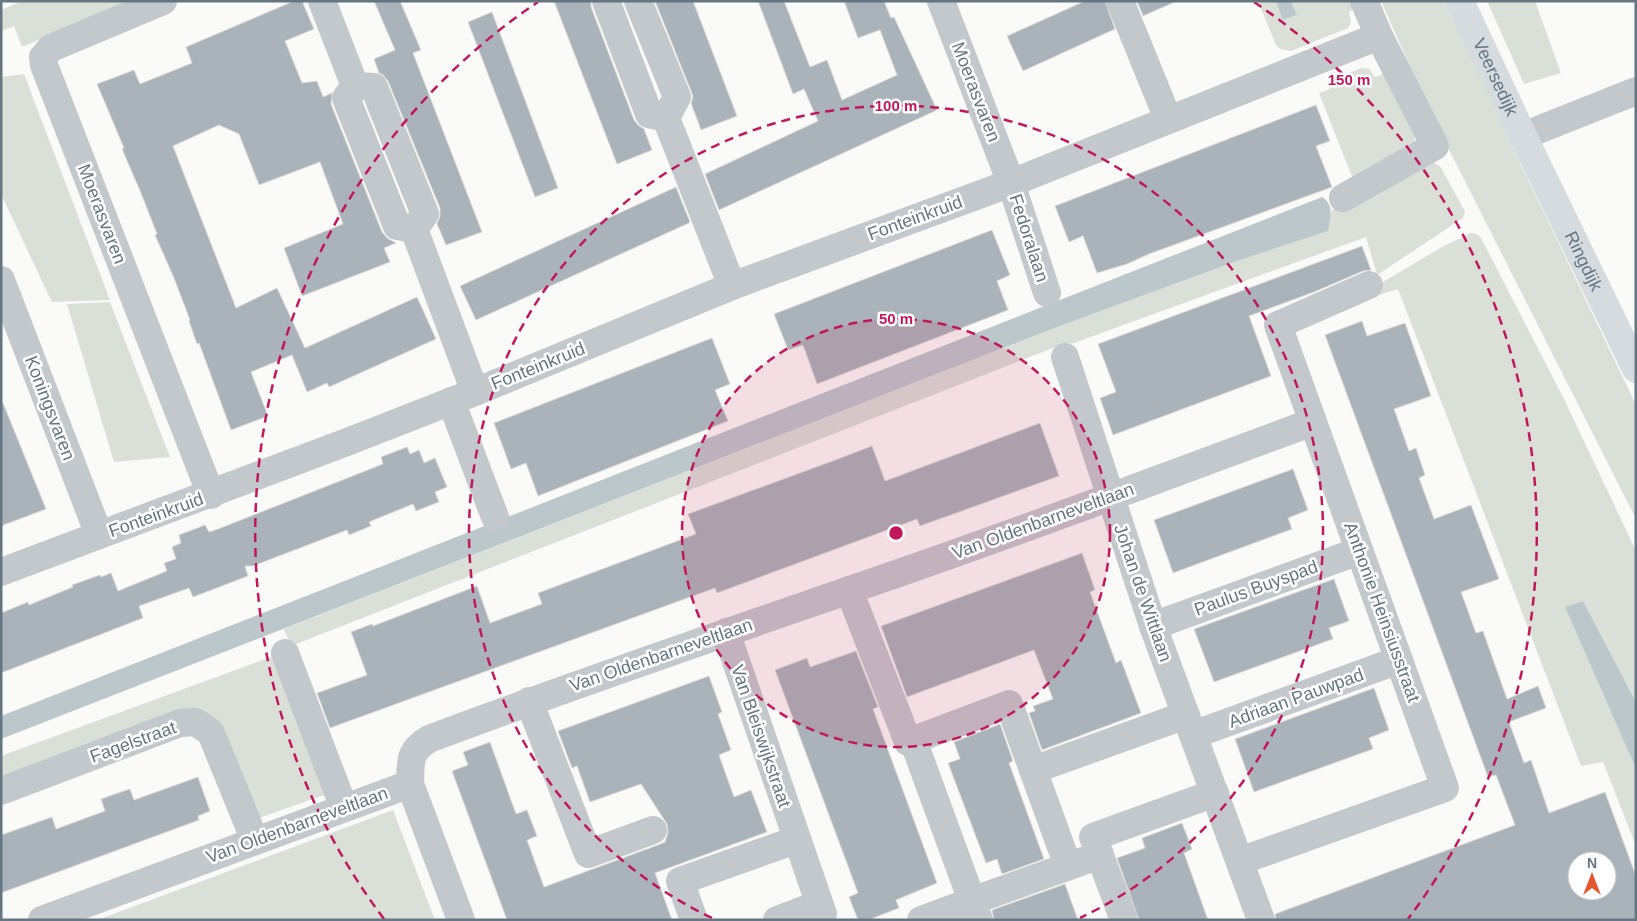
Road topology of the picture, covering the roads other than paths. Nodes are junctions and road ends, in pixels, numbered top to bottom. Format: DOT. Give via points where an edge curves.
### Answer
graph roads {
  1 [pos="163,1"];
  2 [pos="322,1"];
  3 [pos="606,1"];
  4 [pos="638,1"];
  5 [pos="941,1"];
  6 [pos="1120,1"];
  7 [pos="1364,1"];
  8 [pos="1460,1"];
  9 [pos="1379,36"];
  10 [pos="1636,91"];
  11 [pos="666,118"];
  12 [pos="1168,119"];
  13 [pos="1527,145"];
  14 [pos="1011,182"];
  15 [pos="1343,198"];
  16 [pos="1,280"];
  17 [pos="1369,285"];
  18 [pos="732,286"];
  19 [pos="1047,293"];
  20 [pos="1065,357"];
  21 [pos="1636,369"];
  22 [pos="463,396"];
  23 [pos="1313,422"];
  24 [pos="211,494"];
  25 [pos="1111,496"];
  26 [pos="495,517"];
  27 [pos="99,535"];
  28 [pos="1359,551"];
  29 [pos="1,572"];
  30 [pos="849,590"];
  31 [pos="1153,626"];
  32 [pos="726,632"];
  33 [pos="285,653"];
  34 [pos="1399,660"];
  35 [pos="530,701"];
  36 [pos="1190,725"];
  37 [pos="913,740"];
  38 [pos="1033,770"];
  39 [pos="410,784"];
  40 [pos="1,791"];
  41 [pos="1215,793"];
  42 [pos="344,808"];
  43 [pos="653,830"];
  44 [pos="796,840"];
  45 [pos="254,841"];
  46 [pos="1100,855"];
  47 [pos="1240,861"];
  48 [pos="1068,866"];
  49 [pos="975,910"];
  50 [pos="785,918"];
  51 [pos="42,920"];
  52 [pos="461,920"];
  53 [pos="694,920"];
  54 [pos="921,920"];
  55 [pos="1124,920"];
  56 [pos="1261,920"];
  1 -- 24 [label="street, Moerasvaren" via="51,48 43,56"];
  2 -- 22 [label="street" via="355,86 374,87 424,214 414,229"];
  3 -- 11 [label="street" via="649,114"];
  4 -- 11 [label="street" via="677,97"];
  5 -- 14 [label="street, Moerasvaren"];
  6 -- 12 [label="street"];
  7 -- 9 [label="street"];
  8 -- 13 [label="main road, Veersedijk"];
  9 -- 12 [label="street, Fonteinkruid"];
  9 -- 15 [label="street" via="1435,146"];
  10 -- 13 [label="street"];
  11 -- 18 [label="street"];
  12 -- 14 [label="street, Fonteinkruid"];
  13 -- 21 [label="main road, Ringdijk"];
  14 -- 18 [label="street, Fonteinkruid"];
  14 -- 19 [label="street, Fedoralaan"];
  16 -- 27 [label="street, Koningsvaren"];
  17 -- 23 [label="street, Anthonie Heinsiusstraat" via="1278,325"];
  18 -- 22 [label="street, Fonteinkruid"];
  20 -- 25 [label="street, Johan de Wittlaan"];
  22 -- 24 [label="street, Fonteinkruid"];
  22 -- 26 [label="street"];
  23 -- 25 [label="street, Van Oldenbarneveltlaan"];
  23 -- 28 [label="street, Anthonie Heinsiusstraat"];
  24 -- 27 [label="street, Fonteinkruid"];
  25 -- 30 [label="street, Van Oldenbarneveltlaan"];
  25 -- 31 [label="street, Johan de Wittlaan"];
  27 -- 29 [label="street, Fonteinkruid"];
  28 -- 31 [label="street, Paulus Buyspad"];
  28 -- 34 [label="street, Anthonie Heinsiusstraat"];
  30 -- 32 [label="street, Van Oldenbarneveltlaan"];
  30 -- 37 [label="street" via="908,742"];
  31 -- 36 [label="street, Johan de Wittlaan"];
  32 -- 35 [label="street, Van Oldenbarneveltlaan"];
  32 -- 44 [label="street, Van Bleiswijkstraat"];
  33 -- 42 [label="street"];
  34 -- 36 [label="street, Adriaan Pauwpad"];
  34 -- 47 [label="street, Anthonie Heinsiusstraat" via="1446,788"];
  35 -- 39 [label="street, Van Oldenbarneveltlaan" via="418,746 411,759"];
  35 -- 43 [label="street" via="588,854"];
  36 -- 38 [label="street"];
  36 -- 41 [label="street, Johan de Wittlaan"];
  37 -- 38 [label="street" via="1009,704"];
  37 -- 49 [label="street"];
  38 -- 48 [label="street"];
  39 -- 42 [label="street, Van Oldenbarneveltlaan"];
  39 -- 52 [label="street"];
  40 -- 45 [label="street, Fagelstraat" via="180,723 196,722 211,733"];
  41 -- 46 [label="street" via="1093,837"];
  41 -- 47 [label="street, Johan de Wittlaan"];
  42 -- 45 [label="street, Van Oldenbarneveltlaan"];
  44 -- 50 [label="street, Van Bleiswijkstraat" via="821,909"];
  44 -- 53 [label="street" via="680,881"];
  45 -- 51 [label="street, Van Oldenbarneveltlaan"];
  46 -- 48 [label="street"];
  46 -- 55 [label="street"];
  47 -- 56 [label="street, Johan de Wittlaan"];
  48 -- 49 [label="street"];
  49 -- 54 [label="street"];
}
